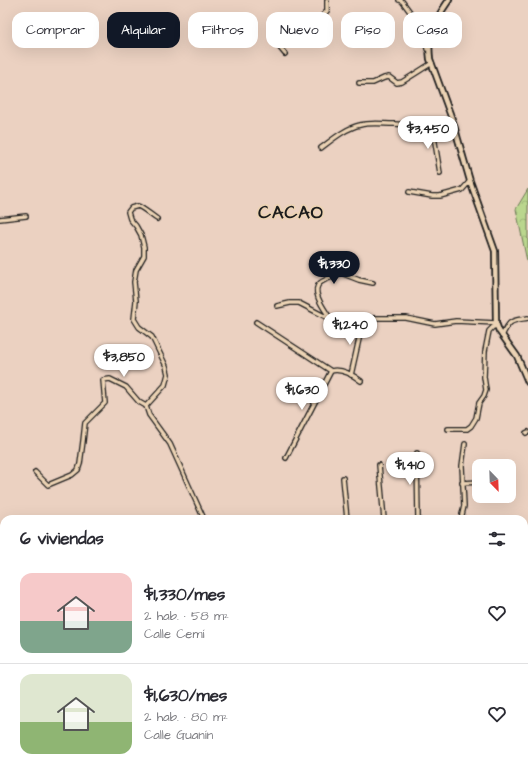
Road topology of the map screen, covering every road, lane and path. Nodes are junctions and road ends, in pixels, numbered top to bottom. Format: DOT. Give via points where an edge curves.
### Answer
graph roads {
  1 [pos="327,0"];
  2 [pos="399,0"];
  3 [pos="448,0"];
  4 [pos="285,54"];
  5 [pos="430,59"];
  6 [pos="359,83"];
  7 [pos="453,122"];
  8 [pos="432,124"];
  9 [pos="321,148"];
  10 [pos="440,173"];
  11 [pos="470,181"];
  12 [pos="410,192"];
  13 [pos="26,216"];
  14 [pos="0,219"];
  15 [pos="157,219"];
  16 [pos="373,283"];
  17 [pos="276,306"];
  18 [pos="528,318"];
  19 [pos="330,319"];
  20 [pos="363,321"];
  21 [pos="256,322"];
  22 [pos="496,324"];
  23 [pos="502,336"];
  24 [pos="331,371"];
  25 [pos="351,374"];
  26 [pos="361,381"];
  27 [pos="528,382"];
  28 [pos="146,406"];
  29 [pos="448,429"];
  30 [pos="465,444"];
  31 [pos="417,454"];
  32 [pos="286,458"];
  33 [pos="379,465"];
  34 [pos="35,472"];
  35 [pos="343,478"];
  36 [pos="472,482"];
  37 [pos="462,483"];
  38 [pos="202,515"];
  39 [pos="347,515"];
  40 [pos="384,515"];
  41 [pos="418,515"];
  42 [pos="462,515"];
  1 -- 4 [label="street" via="327,11 320,18 292,33 280,48"];
  2 -- 5 [label="street" via="424,26"];
  3 -- 5 [label="street" via="431,34"];
  5 -- 6 [label="street" via="402,82 397,83 384,78 373,83"];
  5 -- 7 [label="street"];
  7 -- 8 [label="street"];
  7 -- 11 [label="street"];
  8 -- 9 [label="street" via="360,125 337,136"];
  8 -- 10 [label="street"];
  11 -- 12 [label="street" via="462,190 440,196"];
  11 -- 22 [label="street" via="495,251"];
  13 -- 14 [label="street"];
  15 -- 28 [label="street" via="138,206 128,212 141,235 144,247 144,256 136,270 134,282 134,318 139,327 152,337 168,374 165,385"];
  16 -- 19 [label="street" via="341,273 320,284 317,295"];
  17 -- 19 [label="street" via="299,303"];
  18 -- 23 [label="street" via="512,321"];
  19 -- 20 [label="street" via="340,322"];
  20 -- 22 [label="street" via="374,318 406,318 435,324 456,321"];
  20 -- 25 [label="street"];
  21 -- 24 [label="street"];
  22 -- 23 [label="street"];
  22 -- 29 [label="street" via="490,331 485,351 486,390 479,403 476,418 467,429"];
  23 -- 27 [label="street" via="517,356"];
  24 -- 25 [label="street" via="336,369"];
  24 -- 32 [label="street"];
  25 -- 26 [label="street"];
  28 -- 34 [label="street" via="126,387 110,379 103,380 105,403 85,423 78,470 48,485"];
  28 -- 38 [label="street" via="149,415 170,444"];
  30 -- 37 [label="street"];
  31 -- 41 [label="street"];
  33 -- 40 [label="street"];
  35 -- 39 [label="street"];
  36 -- 37 [label="street"];
  37 -- 42 [label="street" via="464,506"];
}
